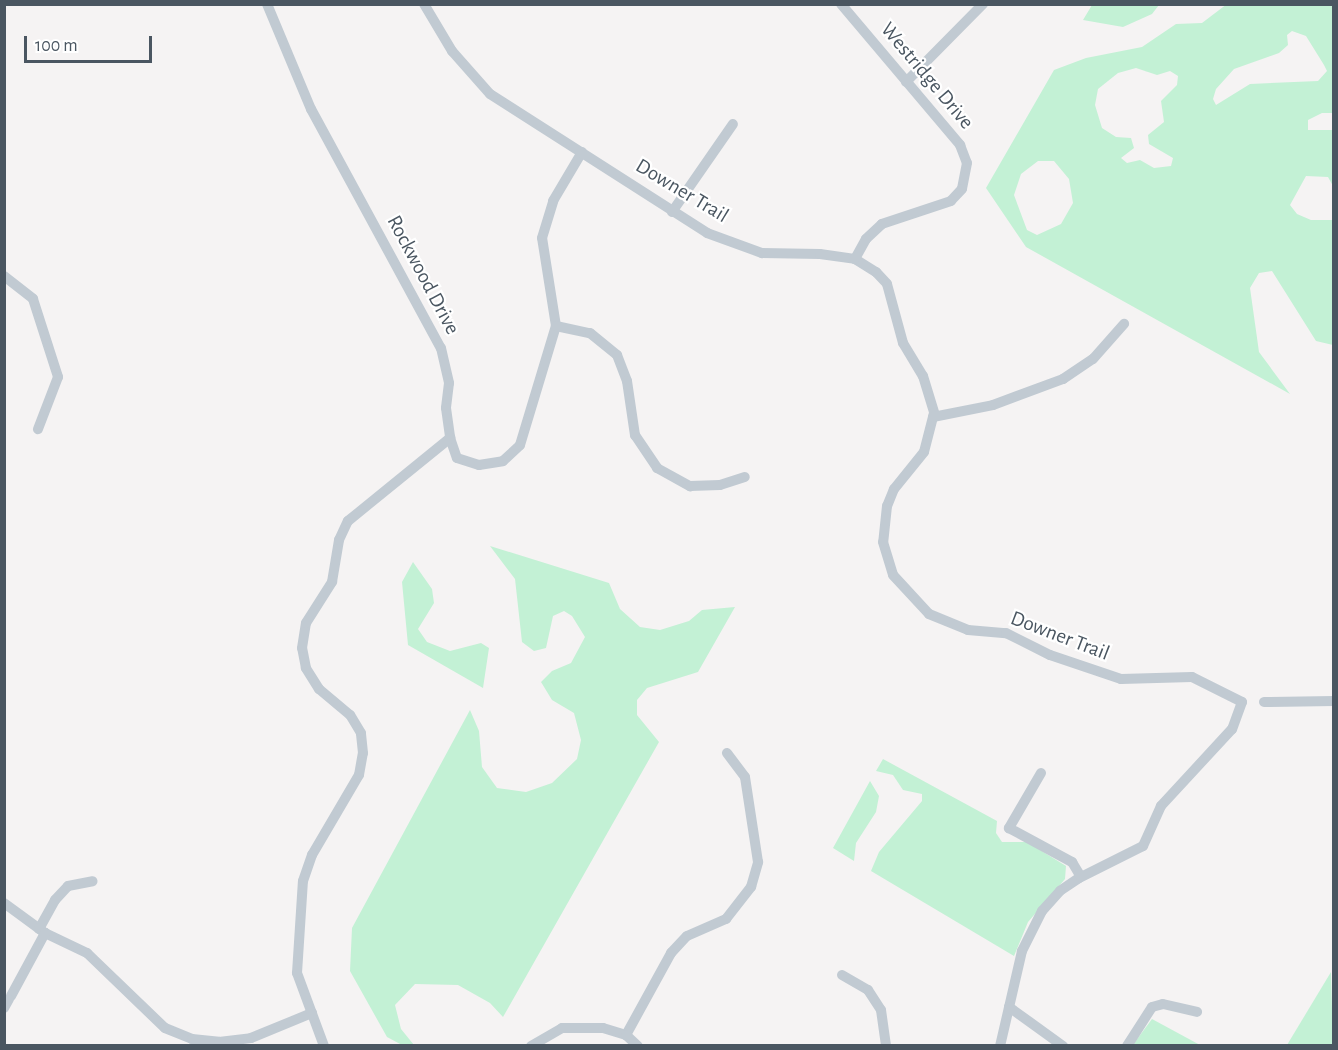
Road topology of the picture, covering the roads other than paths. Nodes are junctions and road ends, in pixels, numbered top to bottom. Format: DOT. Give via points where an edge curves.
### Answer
graph roads {
  1 [pos="267,4"];
  2 [pos="424,4"];
  3 [pos="841,4"];
  4 [pos="983,4"];
  5 [pos="906,82"];
  6 [pos="733,124"];
  7 [pos="582,152"];
  8 [pos="672,212"];
  9 [pos="855,259"];
  10 [pos="4,276"];
  11 [pos="1124,324"];
  12 [pos="556,326"];
  13 [pos="933,417"];
  14 [pos="38,429"];
  15 [pos="450,438"];
  16 [pos="746,477"];
  17 [pos="1334,701"];
  18 [pos="1264,702"];
  19 [pos="727,753"];
  20 [pos="1041,773"];
  21 [pos="1081,877"];
  22 [pos="93,881"];
  23 [pos="4,903"];
  24 [pos="42,931"];
  25 [pos="842,975"];
  26 [pos="8,1001"];
  27 [pos="1009,1007"];
  28 [pos="312,1012"];
  29 [pos="1197,1012"];
  30 [pos="626,1035"];
  31 [pos="324,1046"];
  32 [pos="531,1046"];
  33 [pos="638,1046"];
  34 [pos="886,1046"];
  35 [pos="1000,1046"];
  36 [pos="1063,1046"];
  37 [pos="1127,1046"];
  1 -- 15 [label="street, Rockwood Drive" via="311,109 441,348 449,383 446,408"];
  2 -- 7 [label="street, Downer Trail" via="452,51 490,93"];
  3 -- 5 [label="street, Westridge Drive"];
  4 -- 5 [label="street"];
  5 -- 9 [label="street, Westridge Drive" via="960,145 966,176 962,189 951,201 882,224 866,239"];
  6 -- 8 [label="street"];
  7 -- 8 [label="street, Downer Trail"];
  7 -- 12 [label="street, Rockwood Drive" via="553,201 542,238"];
  8 -- 9 [label="street, Downer Trail" via="707,233 762,253"];
  9 -- 13 [label="street, Downer Trail" via="887,284 903,343 923,376"];
  10 -- 14 [label="street" via="33,299 58,377"];
  11 -- 13 [label="street" via="1093,359 1063,379 993,405"];
  12 -- 15 [label="street, Rockwood Drive" via="520,445 503,461 479,465 457,458"];
  12 -- 16 [label="street" via="590,333 617,355 627,381 635,435 657,468 690,486 720,485"];
  13 -- 21 [label="street, Downer Trail" via="924,452 894,489 882,528 893,575 907,594 929,614 950,624 1006,633 1050,656 1103,674 1121,679 1191,678 1242,702 1232,729 1161,806 1143,846"];
  15 -- 28 [label="street" via="348,521 339,540 332,582 306,623 302,648 306,668 319,689 350,714 361,733 363,753 359,775 312,855 303,881 297,973"];
  17 -- 18 [label="street"];
  19 -- 30 [label="street" via="745,777 758,862 752,887 726,919 687,936 671,953"];
  20 -- 21 [label="street" via="1009,828 1072,862"];
  21 -- 27 [label="street" via="1060,891 1032,930 1022,951"];
  22 -- 24 [label="street" via="69,886 55,900"];
  23 -- 24 [label="street"];
  24 -- 26 [label="street"];
  24 -- 28 [label="street" via="87,953 165,1028 192,1039 219,1042 251,1038"];
  25 -- 34 [label="street" via="868,990 881,1010"];
  27 -- 35 [label="street"];
  27 -- 36 [label="street"];
  28 -- 31 [label="street"];
  29 -- 37 [label="street" via="1163,1004 1152,1007"];
  30 -- 32 [label="street" via="603,1028 562,1028"];
  30 -- 33 [label="street"];
}
